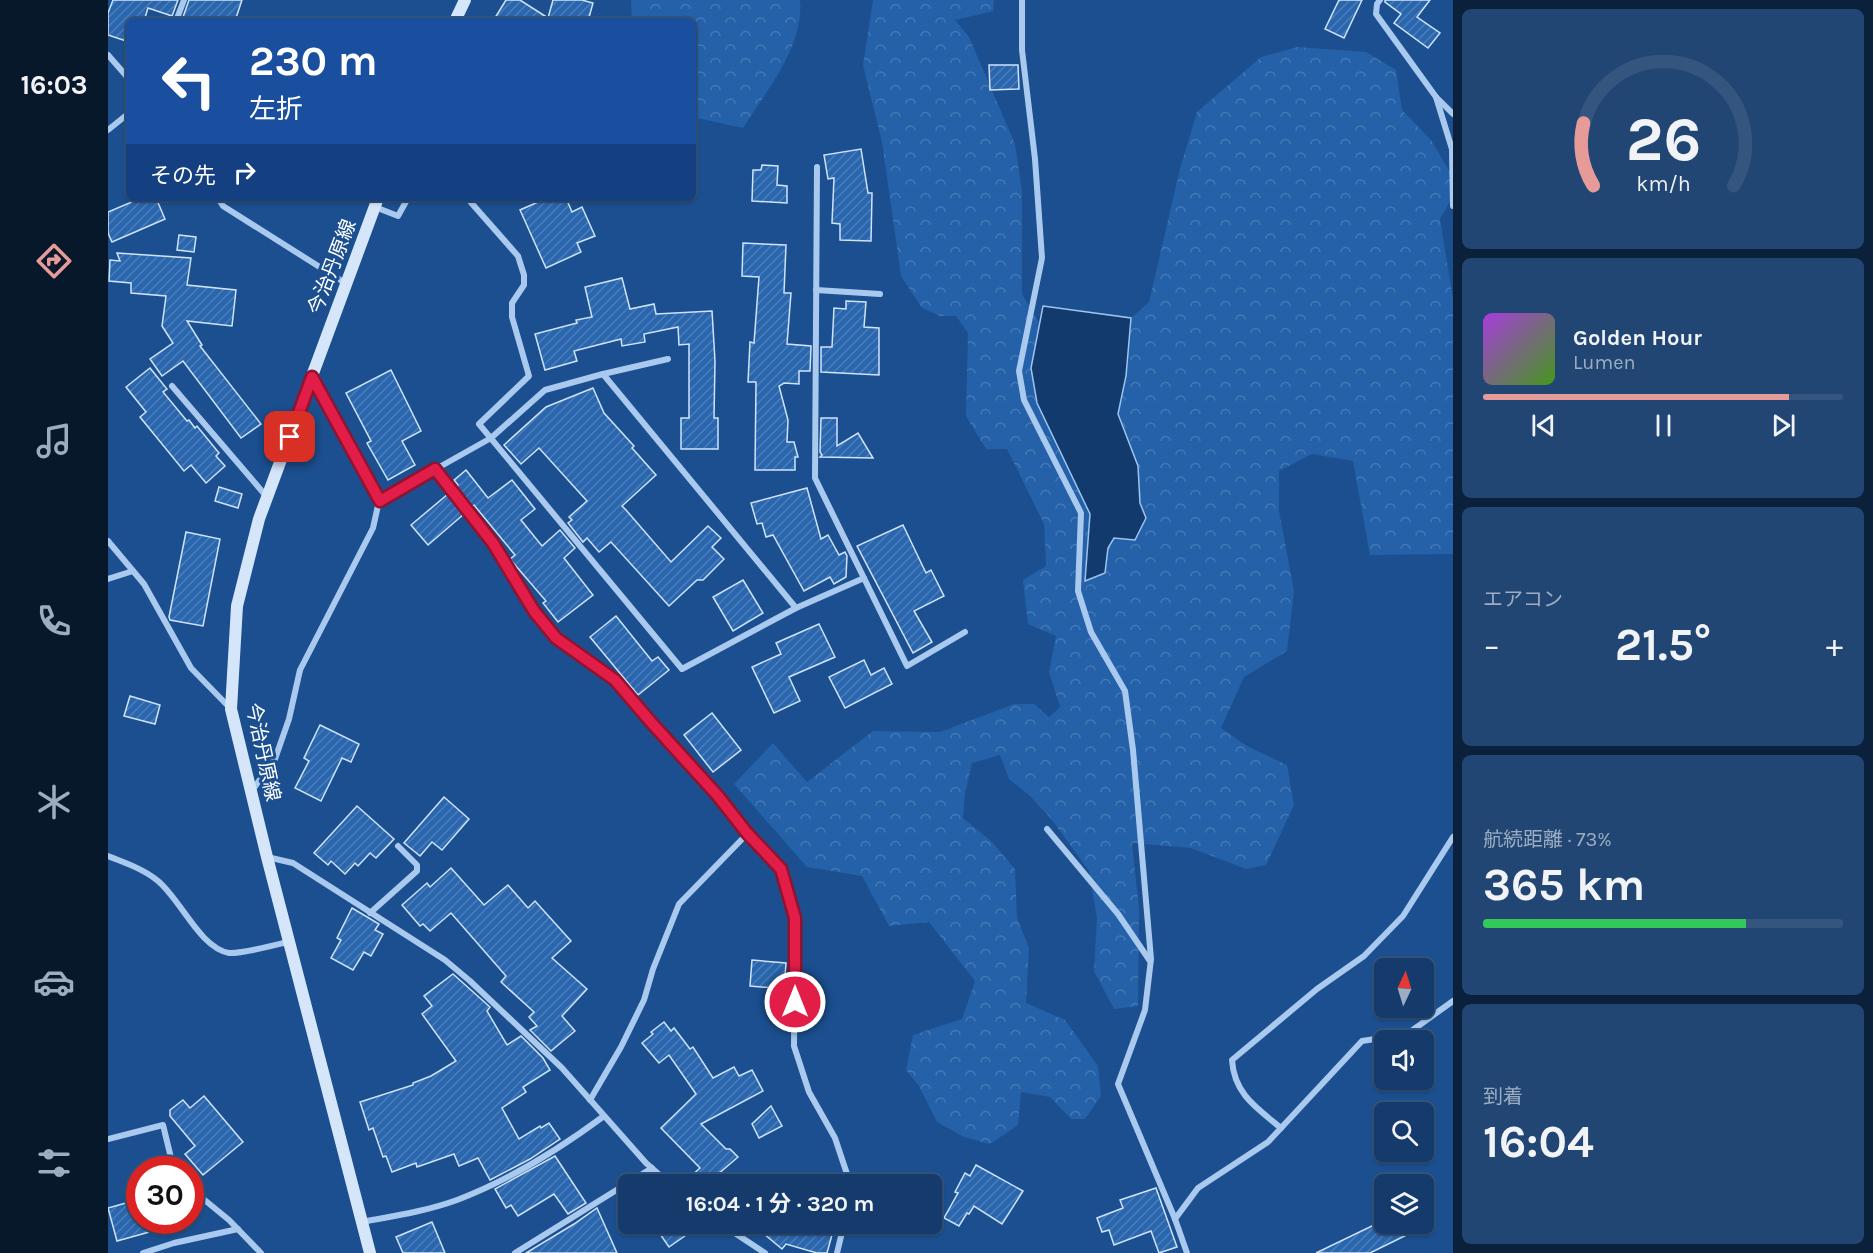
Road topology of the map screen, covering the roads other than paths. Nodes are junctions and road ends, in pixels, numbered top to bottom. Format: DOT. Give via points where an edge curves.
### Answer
graph roads {
  1 [pos="184,0"];
  2 [pos="465,0"];
  3 [pos="1022,0"];
  4 [pos="1380,0"];
  5 [pos="177,18"];
  6 [pos="456,18"];
  7 [pos="108,56"];
  8 [pos="126,76"];
  9 [pos="1436,97"];
  10 [pos="1453,114"];
  11 [pos="126,115"];
  12 [pos="108,130"];
  13 [pos="818,167"];
  14 [pos="220,201"];
  15 [pos="406,201"];
  16 [pos="470,201"];
  17 [pos="377,203"];
  18 [pos="1453,206"];
  19 [pos="345,283"];
  20 [pos="816,290"];
  21 [pos="880,294"];
  22 [pos="668,359"];
  23 [pos="603,374"];
  24 [pos="312,377"];
  25 [pos="172,386"];
  26 [pos="491,438"];
  27 [pos="435,469"];
  28 [pos="267,497"];
  29 [pos="380,501"];
  30 [pos="108,541"];
  31 [pos="133,571"];
  32 [pos="864,578"];
  33 [pos="108,579"];
  34 [pos="796,608"];
  35 [pos="965,632"];
  36 [pos="231,709"];
  37 [pos="251,792"];
  38 [pos="1047,829"];
  39 [pos="747,833"];
  40 [pos="1453,837"];
  41 [pos="398,846"];
  42 [pos="108,856"];
  43 [pos="267,857"];
  44 [pos="370,913"];
  45 [pos="288,942"];
  46 [pos="1151,962"];
  47 [pos="1453,1001"];
  48 [pos="590,1100"];
  49 [pos="604,1116"];
  50 [pos="1281,1128"];
  51 [pos="108,1139"];
  52 [pos="171,1156"];
  53 [pos="652,1168"];
  54 [pos="659,1174"];
  55 [pos="847,1174"];
  56 [pos="204,1200"];
  57 [pos="1175,1219"];
  58 [pos="362,1222"];
  59 [pos="238,1229"];
  60 [pos="736,1234"];
  61 [pos="842,1234"];
  62 [pos="143,1253"];
  63 [pos="261,1253"];
  64 [pos="370,1253"];
  65 [pos="515,1253"];
  66 [pos="765,1253"];
  67 [pos="837,1253"];
  68 [pos="1187,1253"];
  1 -- 5 [label="street"];
  2 -- 6 [label="main road"];
  3 -- 46 [label="street" via="1022,50 1042,258 1019,371 1024,400 1081,513 1078,591 1091,632 1125,691"];
  4 -- 9 [label="street" via="1376,14"];
  7 -- 8 [label="street"];
  9 -- 10 [label="street"];
  9 -- 18 [label="street" via="1452,149"];
  11 -- 12 [label="street"];
  13 -- 20 [label="street"];
  14 -- 19 [label="street"];
  15 -- 17 [label="street" via="398,216"];
  16 -- 26 [label="street" via="518,256 524,275 524,285 512,303 512,310 529,376 479,424"];
  17 -- 19 [label="main road, 今治丹原線"];
  19 -- 24 [label="main road, 今治丹原線"];
  20 -- 21 [label="street"];
  20 -- 32 [label="street" via="815,478"];
  22 -- 23 [label="street"];
  23 -- 26 [label="street" via="545,390"];
  23 -- 34 [label="street"];
  24 -- 28 [label="main road, 今治丹原線"];
  24 -- 29 [label="street"];
  25 -- 28 [label="street"];
  26 -- 27 [label="street"];
  26 -- 34 [label="street" via="682,669"];
  27 -- 29 [label="street"];
  27 -- 39 [label="street" via="493,543 534,611 556,638 615,680"];
  28 -- 36 [label="main road, 今治丹原線" via="237,606"];
  29 -- 37 [label="street" via="373,528 300,670 275,759"];
  30 -- 31 [label="street"];
  31 -- 33 [label="street"];
  31 -- 36 [label="street" via="191,668"];
  32 -- 34 [label="street"];
  32 -- 35 [label="street" via="907,666"];
  36 -- 37 [label="main road, 今治丹原線"];
  37 -- 43 [label="main road, 今治丹原線"];
  38 -- 46 [label="street" via="1118,914"];
  39 -- 48 [label="street" via="680,904 644,1000"];
  39 -- 55 [label="street" via="781,869 795,918 794,1046 809,1092 835,1138"];
  40 -- 50 [label="street" via="1403,916 1364,956 1317,989 1232,1060 1233,1076 1248,1101"];
  41 -- 44 [label="street" via="417,865 417,871"];
  42 -- 45 [label="street" via="158,881 214,947 229,952"];
  43 -- 44 [label="street" via="293,863"];
  43 -- 45 [label="main road, 今治丹原線"];
  44 -- 48 [label="street" via="445,960 470,981 562,1068"];
  45 -- 58 [label="main road, 今治丹原線"];
  46 -- 57 [label="street" via="1145,1010 1118,1084"];
  47 -- 50 [label="street" via="1403,1037 1362,1041"];
  48 -- 49 [label="street"];
  49 -- 53 [label="street"];
  49 -- 58 [label="street" via="502,1180 455,1201"];
  50 -- 57 [label="street" via="1268,1142 1198,1188"];
  51 -- 52 [label="street" via="163,1125"];
  53 -- 54 [label="street"];
  53 -- 65 [label="street"];
  56 -- 59 [label="street"];
  57 -- 68 [label="street"];
  58 -- 64 [label="main road, 今治丹原線"];
  59 -- 62 [label="street"];
  59 -- 63 [label="street"];
  60 -- 66 [label="street"];
  61 -- 67 [label="street"];
}
